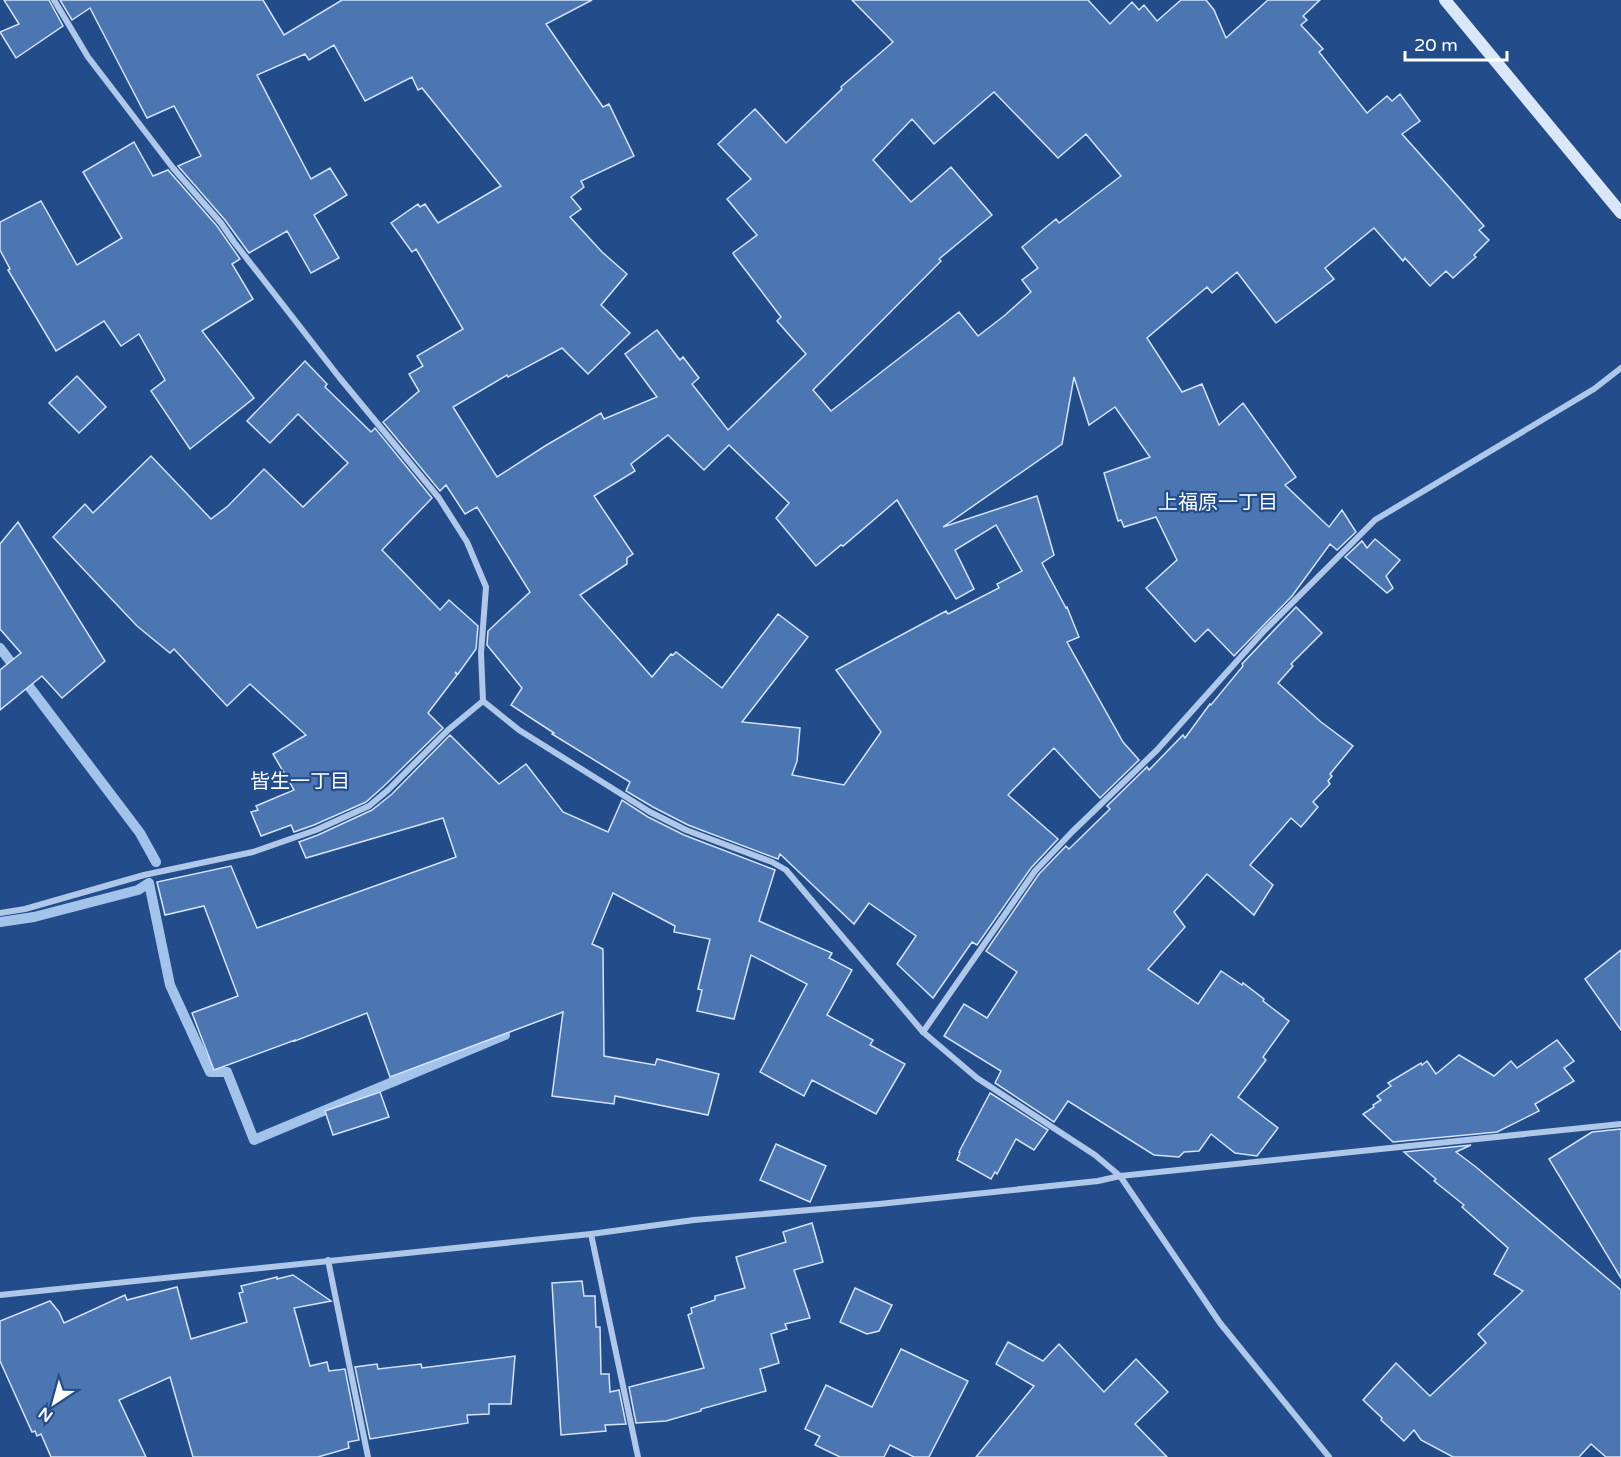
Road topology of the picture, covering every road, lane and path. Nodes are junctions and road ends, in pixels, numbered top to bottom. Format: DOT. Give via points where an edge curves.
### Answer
graph roads {
  1 [pos="54,0"];
  2 [pos="1445,0"];
  3 [pos="1621,213"];
  4 [pos="1621,368"];
  5 [pos="483,701"];
  6 [pos="0,913"];
  7 [pos="923,1032"];
  8 [pos="1621,1124"];
  9 [pos="1120,1176"];
  10 [pos="591,1234"];
  11 [pos="328,1260"];
  12 [pos="0,1295"];
  13 [pos="368,1457"];
  14 [pos="638,1457"];
  15 [pos="1329,1457"];
  1 -- 5 [label="street" via="109,85 439,498 468,542 486,587 481,653"];
  2 -- 3 [label="street"];
  4 -- 7 [label="street" via="1594,389 1375,520 1263,632 1157,750 1035,871"];
  5 -- 6 [label="street" via="369,806 327,825 253,852 144,875"];
  5 -- 7 [label="street" via="519,730 650,812 786,870"];
  7 -- 9 [label="street" via="977,1078 1095,1155"];
  8 -- 9 [label="street"];
  9 -- 10 [label="street"];
  9 -- 15 [label="street" via="1220,1323"];
  10 -- 11 [label="street"];
  10 -- 14 [label="street"];
  11 -- 12 [label="street"];
  11 -- 13 [label="street"];
}
